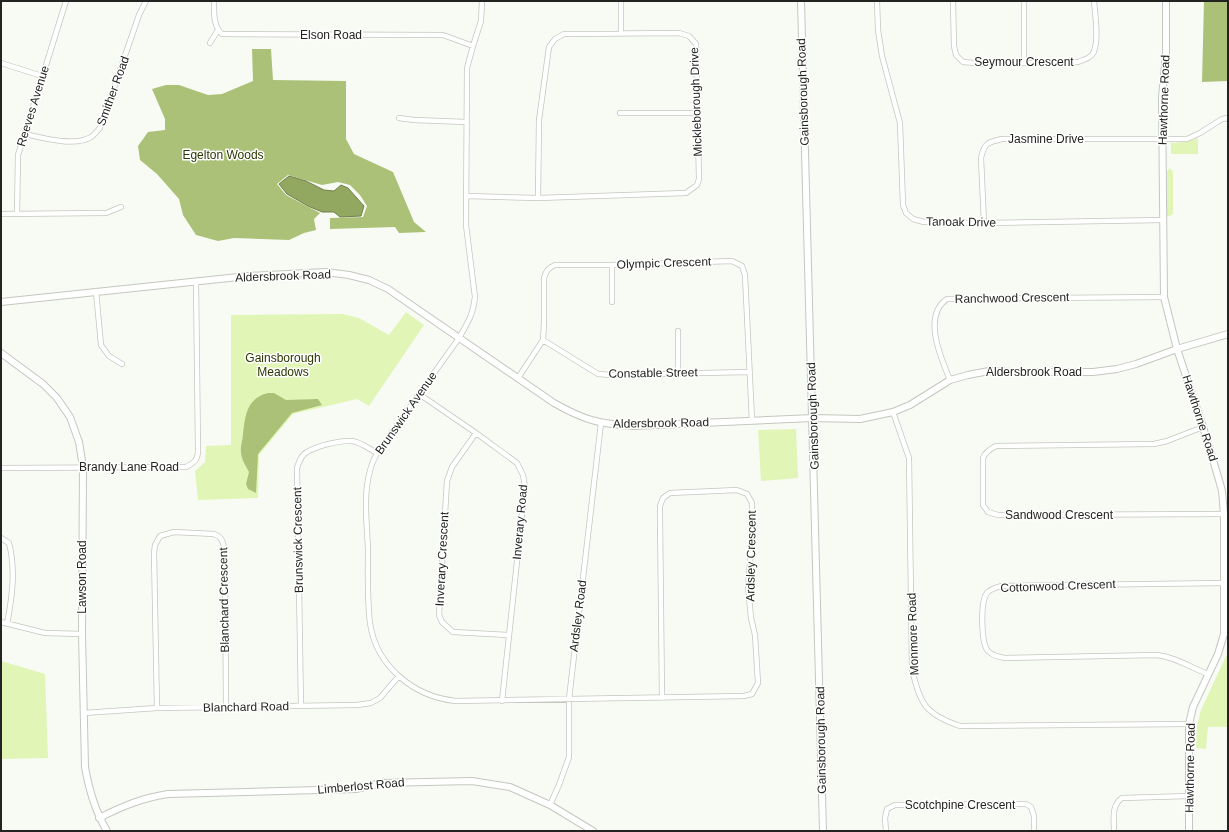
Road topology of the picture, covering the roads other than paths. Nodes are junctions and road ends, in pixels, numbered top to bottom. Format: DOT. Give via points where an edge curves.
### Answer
graph roads {
  1 [pos="66,1"];
  2 [pos="146,1"];
  3 [pos="214,1"];
  4 [pos="482,1"];
  5 [pos="621,1"];
  6 [pos="801,1"];
  7 [pos="877,1"];
  8 [pos="953,1"];
  9 [pos="1024,1"];
  10 [pos="1094,1"];
  11 [pos="1166,1"];
  12 [pos="218,30"];
  13 [pos="621,33"];
  14 [pos="210,43"];
  15 [pos="473,46"];
  16 [pos="1024,62"];
  17 [pos="1,63"];
  18 [pos="42,76"];
  19 [pos="620,113"];
  20 [pos="698,113"];
  21 [pos="399,118"];
  22 [pos="1228,118"];
  23 [pos="466,122"];
  24 [pos="25,134"];
  25 [pos="1162,139"];
  26 [pos="466,196"];
  27 [pos="538,198"];
  28 [pos="121,207"];
  29 [pos="1,214"];
  30 [pos="17,214"];
  31 [pos="1163,220"];
  32 [pos="984,223"];
  33 [pos="612,265"];
  34 [pos="196,282"];
  35 [pos="96,291"];
  36 [pos="1164,297"];
  37 [pos="1,302"];
  38 [pos="612,302"];
  39 [pos="678,331"];
  40 [pos="1228,334"];
  41 [pos="458,338"];
  42 [pos="543,340"];
  43 [pos="1177,349"];
  44 [pos="1,353"];
  45 [pos="122,364"];
  46 [pos="749,372"];
  47 [pos="678,373"];
  48 [pos="518,378"];
  49 [pos="950,380"];
  50 [pos="419,394"];
  51 [pos="893,412"];
  52 [pos="813,418"];
  53 [pos="752,421"];
  54 [pos="601,423"];
  55 [pos="1204,427"];
  56 [pos="476,433"];
  57 [pos="376,453"];
  58 [pos="83,467"];
  59 [pos="1,468"];
  60 [pos="1224,514"];
  61 [pos="1,538"];
  62 [pos="1224,583"];
  63 [pos="1,622"];
  64 [pos="7,624"];
  65 [pos="82,634"];
  66 [pos="508,636"];
  67 [pos="1208,674"];
  68 [pos="398,677"];
  69 [pos="662,698"];
  70 [pos="568,699"];
  71 [pos="502,701"];
  72 [pos="301,706"];
  73 [pos="156,708"];
  74 [pos="226,708"];
  75 [pos="84,713"];
  76 [pos="1189,724"];
  77 [pos="1190,796"];
  78 [pos="550,806"];
  79 [pos="99,818"];
  80 [pos="106,831"];
  81 [pos="593,831"];
  82 [pos="823,831"];
  83 [pos="886,831"];
  84 [pos="1034,831"];
  85 [pos="1114,831"];
  86 [pos="1189,831"];
  1 -- 18 [label="street, Reeves Avenue"];
  2 -- 24 [label="street, Smither Road" via="100,128 90,138 76,141 52,141"];
  3 -- 12 [label="street"];
  4 -- 15 [label="street, Brunswick Avenue" via="481,21"];
  5 -- 13 [label="street"];
  6 -- 52 [label="street, Gainsborough Road"];
  7 -- 32 [label="street, Tanoak Drive" via="882,56 900,123 903,205 906,214 912,220 924,222"];
  8 -- 16 [label="street, Seymour Crescent" via="954,46 956,55 963,62"];
  9 -- 16 [label="street"];
  10 -- 16 [label="street, Seymour Crescent" via="1096,45 1088,59 1078,62"];
  11 -- 25 [label="street, Hawthorne Road"];
  12 -- 14 [label="street"];
  12 -- 15 [label="street, Elson Road" via="222,34 262,35 443,35"];
  13 -- 20 [label="street, Mickleborough Drive" via="679,33 689,36 696,44"];
  13 -- 27 [label="street, Mickleborough Drive" via="564,34 549,47 539,120"];
  15 -- 23 [label="street, Brunswick Avenue" via="467,68"];
  17 -- 18 [label="street"];
  18 -- 24 [label="street, Reeves Avenue"];
  19 -- 20 [label="street"];
  20 -- 27 [label="street, Mickleborough Drive" via="699,179 697,185 686,193"];
  21 -- 23 [label="street"];
  22 -- 25 [label="street, Jasmine Drive" via="1187,139"];
  23 -- 26 [label="street, Brunswick Avenue"];
  24 -- 30 [label="street, Reeves Avenue" via="18,155"];
  25 -- 31 [label="street, Hawthorne Road"];
  25 -- 32 [label="street, Jasmine Drive" via="1002,138 992,141 983,148 981,158"];
  26 -- 27 [label="street, Mickleborough Drive"];
  26 -- 41 [label="street, Brunswick Avenue" via="466,225 475,297 471,318"];
  28 -- 30 [label="street" via="106,213"];
  29 -- 30 [label="street"];
  31 -- 32 [label="street, Tanoak Drive"];
  31 -- 36 [label="street, Hawthorne Road"];
  33 -- 38 [label="street"];
  33 -- 42 [label="street, Olympic Crescent" via="550,267 544,278"];
  33 -- 46 [label="street, Olympic Crescent" via="732,261 742,266 745,275"];
  34 -- 35 [label="street, Aldersbrook Road"];
  34 -- 41 [label="street, Aldersbrook Road" via="326,272 349,275 369,280 388,289"];
  34 -- 58 [label="street, Brandy Lane Road" via="198,457 194,464 186,467"];
  35 -- 37 [label="street, Aldersbrook Road"];
  35 -- 45 [label="street" via="101,344 109,356"];
  36 -- 43 [label="street, Hawthorne Road"];
  36 -- 49 [label="street, Ranchwood Crescent" via="947,299 939,306 935,326 936,343"];
  39 -- 47 [label="street"];
  40 -- 43 [label="street, Aldersbrook Road"];
  41 -- 48 [label="street, Aldersbrook Road"];
  41 -- 50 [label="street, Brunswick Avenue"];
  42 -- 47 [label="street, Constable Street" via="598,374"];
  42 -- 48 [label="street"];
  43 -- 49 [label="street, Aldersbrook Road" via="1117,369 1093,372 989,371"];
  43 -- 55 [label="street, Hawthorne Road"];
  44 -- 58 [label="street, Lawson Road" via="58,398 70,417 80,442"];
  46 -- 47 [label="street, Constable Street"];
  46 -- 53 [label="street, Olympic Crescent"];
  48 -- 54 [label="street, Aldersbrook Road" via="567,411"];
  49 -- 51 [label="street, Aldersbrook Road" via="910,405"];
  50 -- 56 [label="street, Inverary Road"];
  50 -- 57 [label="street, Brunswick Avenue"];
  51 -- 52 [label="street, Aldersbrook Road" via="860,419"];
  51 -- 76 [label="street, Monmore Road" via="909,458 912,670 917,692 926,707 935,716 960,726"];
  52 -- 53 [label="street, Aldersbrook Road"];
  52 -- 82 [label="street, Gainsborough Road"];
  53 -- 54 [label="street, Aldersbrook Road" via="633,426"];
  54 -- 70 [label="street, Ardsley Road"];
  55 -- 60 [label="street, Hawthorne Road" via="1221,485"];
  55 -- 60 [label="street, Sandwood Crescent" via="1154,444 996,446 984,455 983,505 988,512 998,516"];
  56 -- 66 [label="street, Inverary Road" via="517,463 525,487"];
  56 -- 66 [label="street, Inverary Crescent" via="452,467 447,481 439,614 442,622 453,632"];
  57 -- 68 [label="street, Brunswick Avenue" via="367,492 370,623 375,643"];
  57 -- 72 [label="street, Brunswick Crescent" via="360,443 332,443 306,452 297,468"];
  58 -- 59 [label="street, Brandy Lane Road"];
  58 -- 65 [label="street, Lawson Road"];
  60 -- 62 [label="street, Hawthorne Road"];
  61 -- 64 [label="street" via="9,543 12,554 13,596"];
  62 -- 67 [label="street, Hawthorne Road" via="1224,634"];
  62 -- 67 [label="street, Cottonwood Crescent" via="1001,586 992,588 984,601 984,642 988,651 995,657 1157,655 1175,659"];
  63 -- 64 [label="street"];
  64 -- 65 [label="street" via="45,633"];
  65 -- 75 [label="street, Lawson Road"];
  66 -- 71 [label="street, Inverary Road"];
  67 -- 76 [label="street, Hawthorne Road" via="1193,707"];
  68 -- 71 [label="street, Brunswick Avenue" via="413,688 441,700"];
  68 -- 72 [label="street, Blanchard Road" via="380,698 371,703"];
  69 -- 69 [label="street, Ardsley Crescent" via="660,506 663,498 670,493 737,490 747,494 752,503 748,586 758,683 752,694 744,696"];
  69 -- 70 [label="street, Ardsley Crescent"];
  70 -- 71 [label="street, Brunswick Avenue"];
  70 -- 78 [label="street, Ardsley Road" via="569,758"];
  72 -- 74 [label="street, Blanchard Road"];
  73 -- 74 [label="street, Blanchard Road"];
  73 -- 74 [label="street, Blanchard Crescent" via="154,553 160,536 174,532 214,534 223,540"];
  73 -- 75 [label="street, Blanchard Road"];
  75 -- 79 [label="street, Lawson Road" via="85,767"];
  76 -- 77 [label="street, Hawthorne Road"];
  77 -- 85 [label="street" via="1122,798 1117,801 1114,811"];
  77 -- 86 [label="street, Hawthorne Road"];
  78 -- 79 [label="street, Limberlost Road" via="510,787 472,780 381,784 351,789 168,794 122,806"];
  78 -- 81 [label="street, Limberlost Road"];
  79 -- 80 [label="street, Lawson Road"];
  83 -- 84 [label="street, Scotchpine Crescent" via="887,810 895,805 988,804 1026,804 1031,807 1034,816"];
}
